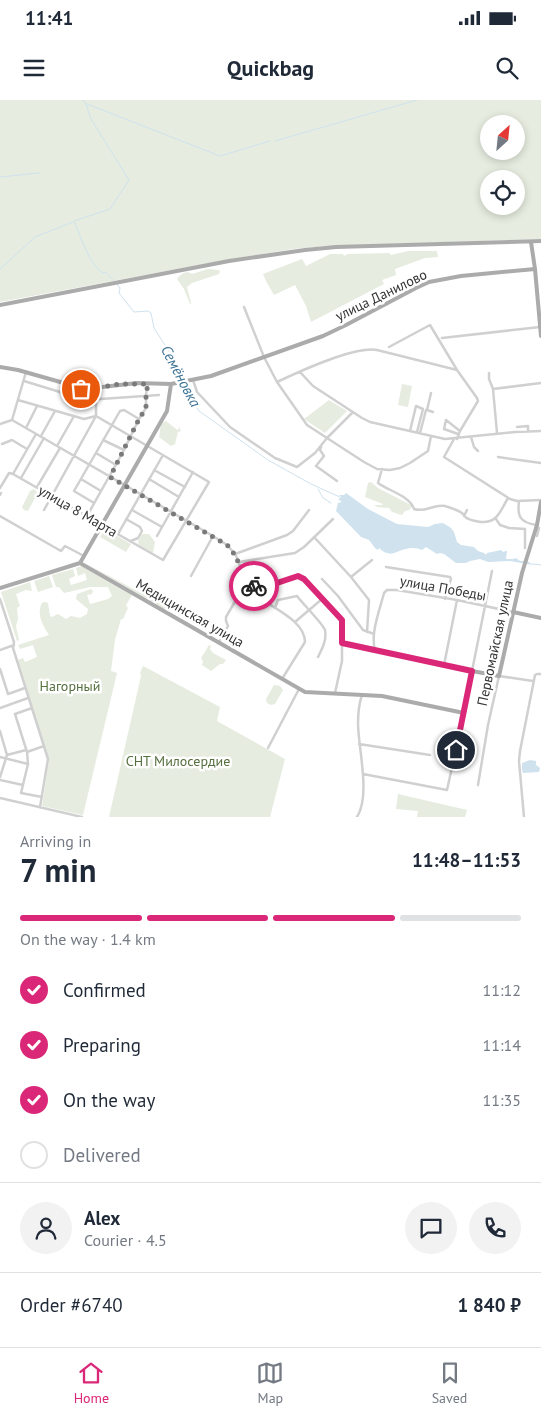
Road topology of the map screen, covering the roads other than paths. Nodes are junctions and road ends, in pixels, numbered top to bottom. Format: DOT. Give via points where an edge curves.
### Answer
graph roads {
  1 [pos="541,241"];
  2 [pos="530,242"];
  3 [pos="541,269"];
  4 [pos="535,270"];
  5 [pos="0,304"];
  6 [pos="244,307"];
  7 [pos="540,311"];
  8 [pos="540,327"];
  9 [pos="541,336"];
  10 [pos="442,338"];
  11 [pos="389,347"];
  12 [pos="264,356"];
  13 [pos="0,367"];
  14 [pos="457,370"];
  15 [pos="26,372"];
  16 [pos="300,372"];
  17 [pos="489,373"];
  18 [pos="193,380"];
  19 [pos="24,381"];
  20 [pos="276,382"];
  21 [pos="541,383"];
  22 [pos="148,384"];
  23 [pos="171,384"];
  24 [pos="493,389"];
  25 [pos="431,394"];
  26 [pos="159,395"];
  27 [pos="146,396"];
  28 [pos="18,400"];
  29 [pos="96,400"];
  30 [pos="38,406"];
  31 [pos="55,410"];
  32 [pos="425,410"];
  33 [pos="353,412"];
  34 [pos="433,412"];
  35 [pos="74,416"];
  36 [pos="96,416"];
  37 [pos="139,419"];
  38 [pos="12,420"];
  39 [pos="0,424"];
  40 [pos="112,425"];
  41 [pos="26,428"];
  42 [pos="410,431"];
  43 [pos="541,431"];
  44 [pos="459,432"];
  45 [pos="520,432"];
  46 [pos="528,432"];
  47 [pos="419,433"];
  48 [pos="36,434"];
  49 [pos="497,434"];
  50 [pos="431,436"];
  51 [pos="42,437"];
  52 [pos="131,437"];
  53 [pos="471,437"];
  54 [pos="327,438"];
  55 [pos="456,439"];
  56 [pos="103,440"];
  57 [pos="2,444"];
  58 [pos="147,446"];
  59 [pos="58,447"];
  60 [pos="320,447"];
  61 [pos="27,449"];
  62 [pos="124,450"];
  63 [pos="478,451"];
  64 [pos="96,453"];
  65 [pos="163,455"];
  66 [pos="74,456"];
  67 [pos="498,457"];
  68 [pos="541,463"];
  69 [pos="89,465"];
  70 [pos="116,465"];
  71 [pos="154,470"];
  72 [pos="382,470"];
  73 [pos="193,472"];
  74 [pos="13,474"];
  75 [pos="110,477"];
  76 [pos="21,478"];
  77 [pos="81,479"];
  78 [pos="149,479"];
  79 [pos="337,480"];
  80 [pos="124,485"];
  81 [pos="185,487"];
  82 [pos="0,488"];
  83 [pos="37,488"];
  84 [pos="102,491"];
  85 [pos="140,494"];
  86 [pos="52,496"];
  87 [pos="179,497"];
  88 [pos="508,498"];
  89 [pos="519,500"];
  90 [pos="541,501"];
  91 [pos="94,503"];
  92 [pos="44,510"];
  93 [pos="132,510"];
  94 [pos="309,510"];
  95 [pos="467,510"];
  96 [pos="171,512"];
  97 [pos="0,516"];
  98 [pos="86,516"];
  99 [pos="464,516"];
  100 [pos="497,517"];
  101 [pos="6,519"];
  102 [pos="126,519"];
  103 [pos="333,519"];
  104 [pos="186,520"];
  105 [pos="0,521"];
  106 [pos="102,525"];
  107 [pos="538,526"];
  108 [pos="162,527"];
  109 [pos="118,534"];
  110 [pos="156,536"];
  111 [pos="213,536"];
  112 [pos="537,536"];
  113 [pos="314,537"];
  114 [pos="130,541"];
  115 [pos="525,548"];
  116 [pos="235,554"];
  117 [pos="84,556"];
  118 [pos="372,560"];
  119 [pos="239,562"];
  120 [pos="80,563"];
  121 [pos="386,567"];
  122 [pos="492,570"];
  123 [pos="191,576"];
  124 [pos="351,577"];
  125 [pos="322,579"];
  126 [pos="246,586"];
  127 [pos="0,588"];
  128 [pos="0,599"];
  129 [pos="322,599"];
  130 [pos="445,599"];
  131 [pos="457,600"];
  132 [pos="486,606"];
  133 [pos="274,608"];
  134 [pos="309,610"];
  135 [pos="513,612"];
  136 [pos="541,618"];
  137 [pos="294,622"];
  138 [pos="367,632"];
  139 [pos="374,634"];
  140 [pos="219,642"];
  141 [pos="342,643"];
  142 [pos="14,645"];
  143 [pos="0,650"];
  144 [pos="375,650"];
  145 [pos="318,657"];
  146 [pos="444,665"];
  147 [pos="0,669"];
  148 [pos="472,671"];
  149 [pos="541,674"];
  150 [pos="499,676"];
  151 [pos="282,679"];
  152 [pos="534,681"];
  153 [pos="26,688"];
  154 [pos="299,689"];
  155 [pos="335,694"];
  156 [pos="362,694"];
  157 [pos="28,698"];
  158 [pos="0,708"];
  159 [pos="32,708"];
  160 [pos="464,713"];
  161 [pos="0,731"];
  162 [pos="359,744"];
  163 [pos="44,746"];
  164 [pos="268,748"];
  165 [pos="26,751"];
  166 [pos="430,755"];
  167 [pos="0,757"];
  168 [pos="6,757"];
  169 [pos="28,764"];
  170 [pos="363,774"];
  171 [pos="0,779"];
  172 [pos="23,785"];
  173 [pos="478,785"];
  174 [pos="0,798"];
  175 [pos="42,798"];
  176 [pos="40,807"];
  177 [pos="82,817"];
  178 [pos="357,817"];
  179 [pos="524,817"];
  1 -- 2 [label="main road"];
  2 -- 4 [label="main road"];
  2 -- 5 [label="main road" via="305,250"];
  3 -- 4 [label="street, улица Данилово"];
  4 -- 7 [label="main road"];
  4 -- 12 [label="main road, улица Данилово" via="429,282 328,334"];
  6 -- 12 [label="street"];
  7 -- 8 [label="main road"];
  8 -- 9 [label="main road"];
  8 -- 10 [label="street"];
  11 -- 14 [label="street" via="430,325"];
  12 -- 18 [label="main road, улица Данилово"];
  12 -- 20 [label="street"];
  13 -- 15 [label="main road, улица Данилово"];
  14 -- 16 [label="street" via="367,349"];
  14 -- 44 [label="street" via="478,402"];
  15 -- 19 [label="street"];
  15 -- 22 [label="main road, улица Данилово" via="85,389"];
  16 -- 20 [label="street"];
  16 -- 33 [label="street" via="313,386"];
  17 -- 24 [label="street"];
  18 -- 23 [label="main road, улица Данилово"];
  18 -- 60 [label="street" via="197,392 230,428 275,458 297,467"];
  19 -- 28 [label="street"];
  19 -- 29 [label="street" via="80,399"];
  20 -- 54 [label="street" via="304,422"];
  21 -- 24 [label="street"];
  22 -- 23 [label="main road, улица Данилово"];
  22 -- 27 [label="street"];
  23 -- 58 [label="main road" via="167,411"];
  24 -- 49 [label="street"];
  25 -- 32 [label="street"];
  26 -- 27 [label="street"];
  27 -- 29 [label="street"];
  27 -- 37 [label="street" via="147,406"];
  28 -- 30 [label="street"];
  28 -- 38 [label="street"];
  29 -- 36 [label="street"];
  30 -- 31 [label="street"];
  30 -- 41 [label="street"];
  31 -- 35 [label="street"];
  31 -- 51 [label="street"];
  32 -- 34 [label="street"];
  32 -- 42 [label="street" via="416,406"];
  32 -- 47 [label="street"];
  33 -- 42 [label="street" via="368,421"];
  33 -- 54 [label="street"];
  35 -- 36 [label="street" via="86,419"];
  35 -- 59 [label="street"];
  36 -- 40 [label="street"];
  36 -- 66 [label="street"];
  37 -- 40 [label="street" via="122,410"];
  37 -- 52 [label="street"];
  38 -- 39 [label="street"];
  38 -- 41 [label="street"];
  40 -- 52 [label="street"];
  40 -- 56 [label="street"];
  41 -- 48 [label="street"];
  42 -- 47 [label="street"];
  43 -- 46 [label="street"];
  44 -- 44 [label="street" via="446,420 444,429"];
  44 -- 55 [label="street"];
  45 -- 46 [label="street"];
  45 -- 46 [label="street" via="518,427 528,426"];
  45 -- 49 [label="street"];
  47 -- 50 [label="street"];
  48 -- 51 [label="street"];
  48 -- 61 [label="street"];
  49 -- 53 [label="street"];
  50 -- 55 [label="street"];
  50 -- 72 [label="street" via="428,451 424,454 400,468"];
  51 -- 59 [label="street"];
  51 -- 76 [label="street"];
  52 -- 58 [label="street"];
  52 -- 62 [label="street"];
  53 -- 55 [label="street"];
  53 -- 63 [label="street"];
  54 -- 60 [label="street"];
  54 -- 72 [label="street"];
  55 -- 88 [label="street" via="444,456"];
  56 -- 62 [label="street"];
  56 -- 64 [label="street"];
  57 -- 61 [label="street" via="12,440"];
  58 -- 65 [label="street"];
  58 -- 80 [label="main road"];
  59 -- 66 [label="street"];
  59 -- 83 [label="street"];
  60 -- 79 [label="street" via="324,456 316,466"];
  61 -- 74 [label="street"];
  62 -- 70 [label="street"];
  64 -- 69 [label="street"];
  64 -- 70 [label="street"];
  65 -- 71 [label="street"];
  65 -- 73 [label="street"];
  66 -- 69 [label="street"];
  66 -- 86 [label="street"];
  67 -- 68 [label="street"];
  69 -- 75 [label="street"];
  69 -- 77 [label="street"];
  70 -- 75 [label="street"];
  71 -- 78 [label="street"];
  71 -- 81 [label="street"];
  72 -- 99 [label="street" via="378,482 406,499 414,509 445,506"];
  73 -- 81 [label="street"];
  73 -- 104 [label="street" via="209,482"];
  74 -- 76 [label="street, улица 8 Марта"];
  74 -- 82 [label="street" via="9,472"];
  75 -- 80 [label="street"];
  75 -- 84 [label="street"];
  76 -- 83 [label="street, улица 8 Марта"];
  77 -- 84 [label="street"];
  77 -- 91 [label="street" via="74,491"];
  78 -- 85 [label="street"];
  78 -- 87 [label="street"];
  80 -- 85 [label="street"];
  80 -- 106 [label="main road"];
  81 -- 87 [label="street"];
  83 -- 86 [label="street, улица 8 Марта"];
  84 -- 91 [label="street"];
  85 -- 93 [label="street"];
  85 -- 96 [label="street"];
  86 -- 92 [label="street"];
  86 -- 98 [label="street, улица 8 Марта"];
  87 -- 96 [label="street"];
  88 -- 89 [label="street"];
  88 -- 100 [label="street"];
  89 -- 90 [label="street"];
  89 -- 107 [label="street" via="519,516 526,523"];
  90 -- 107 [label="main road, Первомайская улица"];
  91 -- 98 [label="street"];
  93 -- 102 [label="street"];
  93 -- 108 [label="street"];
  94 -- 116 [label="street" via="287,535"];
  95 -- 99 [label="street"];
  96 -- 104 [label="street"];
  96 -- 108 [label="street"];
  97 -- 101 [label="street"];
  98 -- 106 [label="street, улица 8 Марта"];
  99 -- 100 [label="street" via="482,522 491,522"];
  100 -- 115 [label="street" via="500,525 525,530"];
  101 -- 105 [label="street"];
  101 -- 117 [label="street" via="61,551 64,546"];
  102 -- 109 [label="street"];
  102 -- 114 [label="street" via="142,531 138,538"];
  103 -- 113 [label="street"];
  104 -- 111 [label="street"];
  104 -- 114 [label="street, улица 8 Марта" via="163,560"];
  106 -- 109 [label="street, улица 8 Марта"];
  106 -- 117 [label="main road"];
  107 -- 112 [label="street"];
  107 -- 135 [label="main road, Первомайская улица"];
  108 -- 110 [label="street"];
  109 -- 114 [label="street, улица 8 Марта"];
  111 -- 116 [label="street"];
  111 -- 123 [label="street"];
  113 -- 119 [label="street" via="295,553"];
  113 -- 124 [label="street"];
  116 -- 119 [label="street"];
  117 -- 120 [label="main road"];
  118 -- 124 [label="street"];
  119 -- 126 [label="street"];
  120 -- 127 [label="main road"];
  120 -- 140 [label="main road, Медицинская улица"];
  121 -- 130 [label="street" via="450,577"];
  122 -- 132 [label="street"];
  124 -- 138 [label="street" via="369,600"];
  125 -- 138 [label="street"];
  126 -- 129 [label="street" via="277,583 298,576"];
  126 -- 133 [label="street"];
  126 -- 140 [label="street" via="226,617 228,626"];
  128 -- 142 [label="street"];
  129 -- 134 [label="street"];
  129 -- 141 [label="street" via="342,620"];
  130 -- 131 [label="street, улица Победы"];
  130 -- 139 [label="street, улица Победы" via="387,590"];
  131 -- 132 [label="street, улица Победы"];
  131 -- 146 [label="street"];
  132 -- 135 [label="street, улица Победы"];
  132 -- 148 [label="street"];
  133 -- 134 [label="street" via="278,600 297,596"];
  133 -- 137 [label="street"];
  134 -- 137 [label="street"];
  134 -- 145 [label="street" via="325,632"];
  135 -- 136 [label="main road, улица Победы"];
  135 -- 150 [label="main road, Первомайская улица"];
  137 -- 151 [label="street" via="303,634 304,642"];
  138 -- 139 [label="street"];
  139 -- 144 [label="street"];
  140 -- 151 [label="main road, Медицинская улица"];
  141 -- 144 [label="street"];
  141 -- 155 [label="street"];
  142 -- 143 [label="street"];
  142 -- 153 [label="street"];
  144 -- 146 [label="street"];
  146 -- 148 [label="street"];
  147 -- 153 [label="street" via="8,694"];
  148 -- 150 [label="main road"];
  148 -- 160 [label="main road"];
  149 -- 152 [label="street" via="535,675"];
  150 -- 152 [label="street"];
  150 -- 173 [label="street, Первомайская улица"];
  151 -- 154 [label="main road, Медицинская улица"];
  152 -- 179 [label="street" via="519,761"];
  153 -- 157 [label="street"];
  154 -- 155 [label="main road" via="308,693"];
  154 -- 164 [label="street"];
  155 -- 156 [label="main road"];
  156 -- 160 [label="main road"];
  156 -- 162 [label="street" via="358,716"];
  157 -- 158 [label="street"];
  157 -- 159 [label="street"];
  159 -- 163 [label="street"];
  159 -- 165 [label="street" via="14,714"];
  160 -- 170 [label="street" via="447,790"];
  161 -- 168 [label="street"];
  162 -- 166 [label="street"];
  162 -- 170 [label="street"];
  163 -- 165 [label="street"];
  163 -- 175 [label="street" via="48,760"];
  165 -- 168 [label="street"];
  165 -- 169 [label="street"];
  167 -- 168 [label="street"];
  168 -- 169 [label="street"];
  168 -- 171 [label="street"];
  169 -- 172 [label="street"];
  170 -- 178 [label="street" via="361,808"];
  171 -- 172 [label="street"];
  172 -- 175 [label="street" via="21,793"];
  174 -- 176 [label="street"];
  175 -- 176 [label="street"];
  176 -- 177 [label="street"];
}
